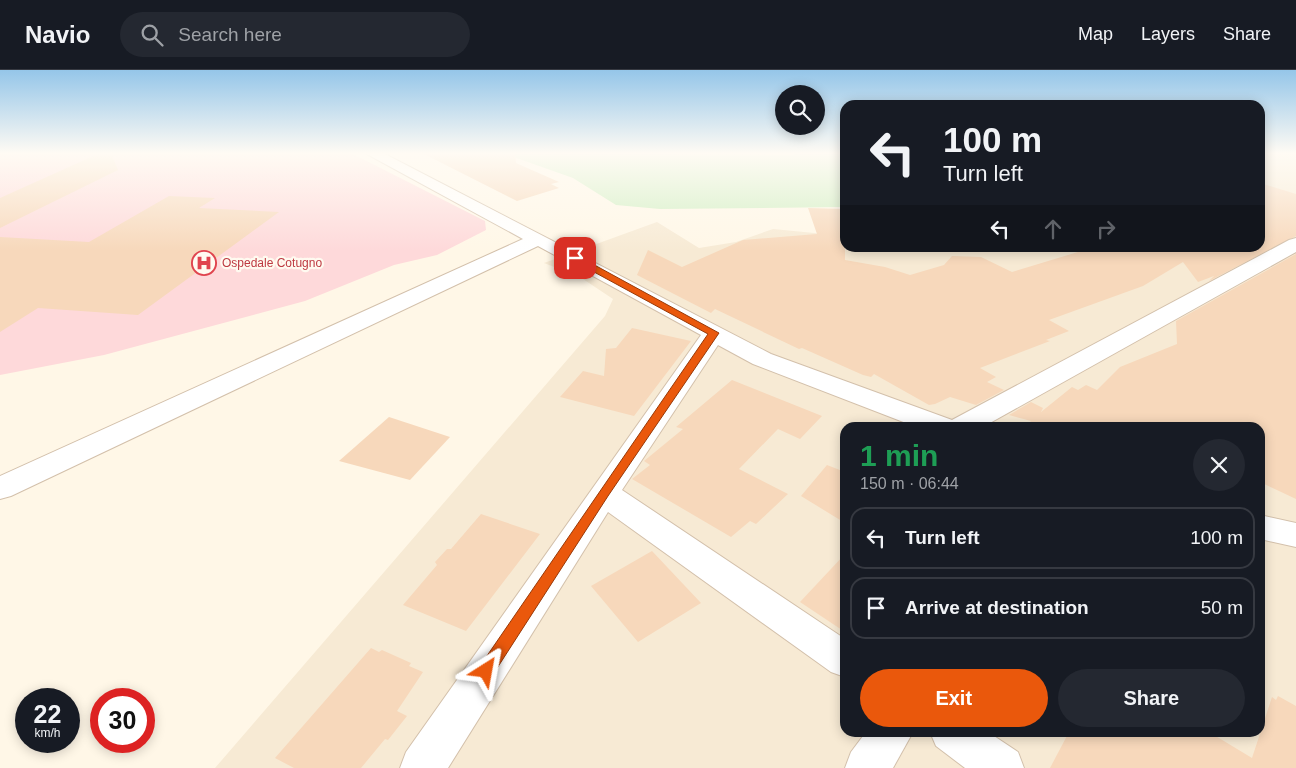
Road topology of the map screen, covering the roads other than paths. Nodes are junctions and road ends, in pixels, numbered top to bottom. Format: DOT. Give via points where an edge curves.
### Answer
graph roads {
  1 [pos="436,186"];
  2 [pos="538,238"];
  3 [pos="1296,244"];
  4 [pos="714,333"];
  5 [pos="930,422"];
  6 [pos="969,422"];
  7 [pos="0,488"];
  8 [pos="604,493"];
  9 [pos="1265,528"];
  10 [pos="1296,535"];
  11 [pos="840,657"];
  12 [pos="889,737"];
  13 [pos="958,737"];
  14 [pos="422,768"];
  15 [pos="868,768"];
  16 [pos="1002,768"];
  1 -- 2 [label="street"];
  2 -- 4 [label="street"];
  2 -- 7 [label="street"];
  3 -- 6 [label="street"];
  4 -- 5 [label="street" via="762,359"];
  4 -- 8 [label="street"];
  8 -- 11 [label="street"];
  8 -- 14 [label="street"];
  9 -- 10 [label="street"];
  12 -- 15 [label="street"];
  13 -- 16 [label="street"];
}
